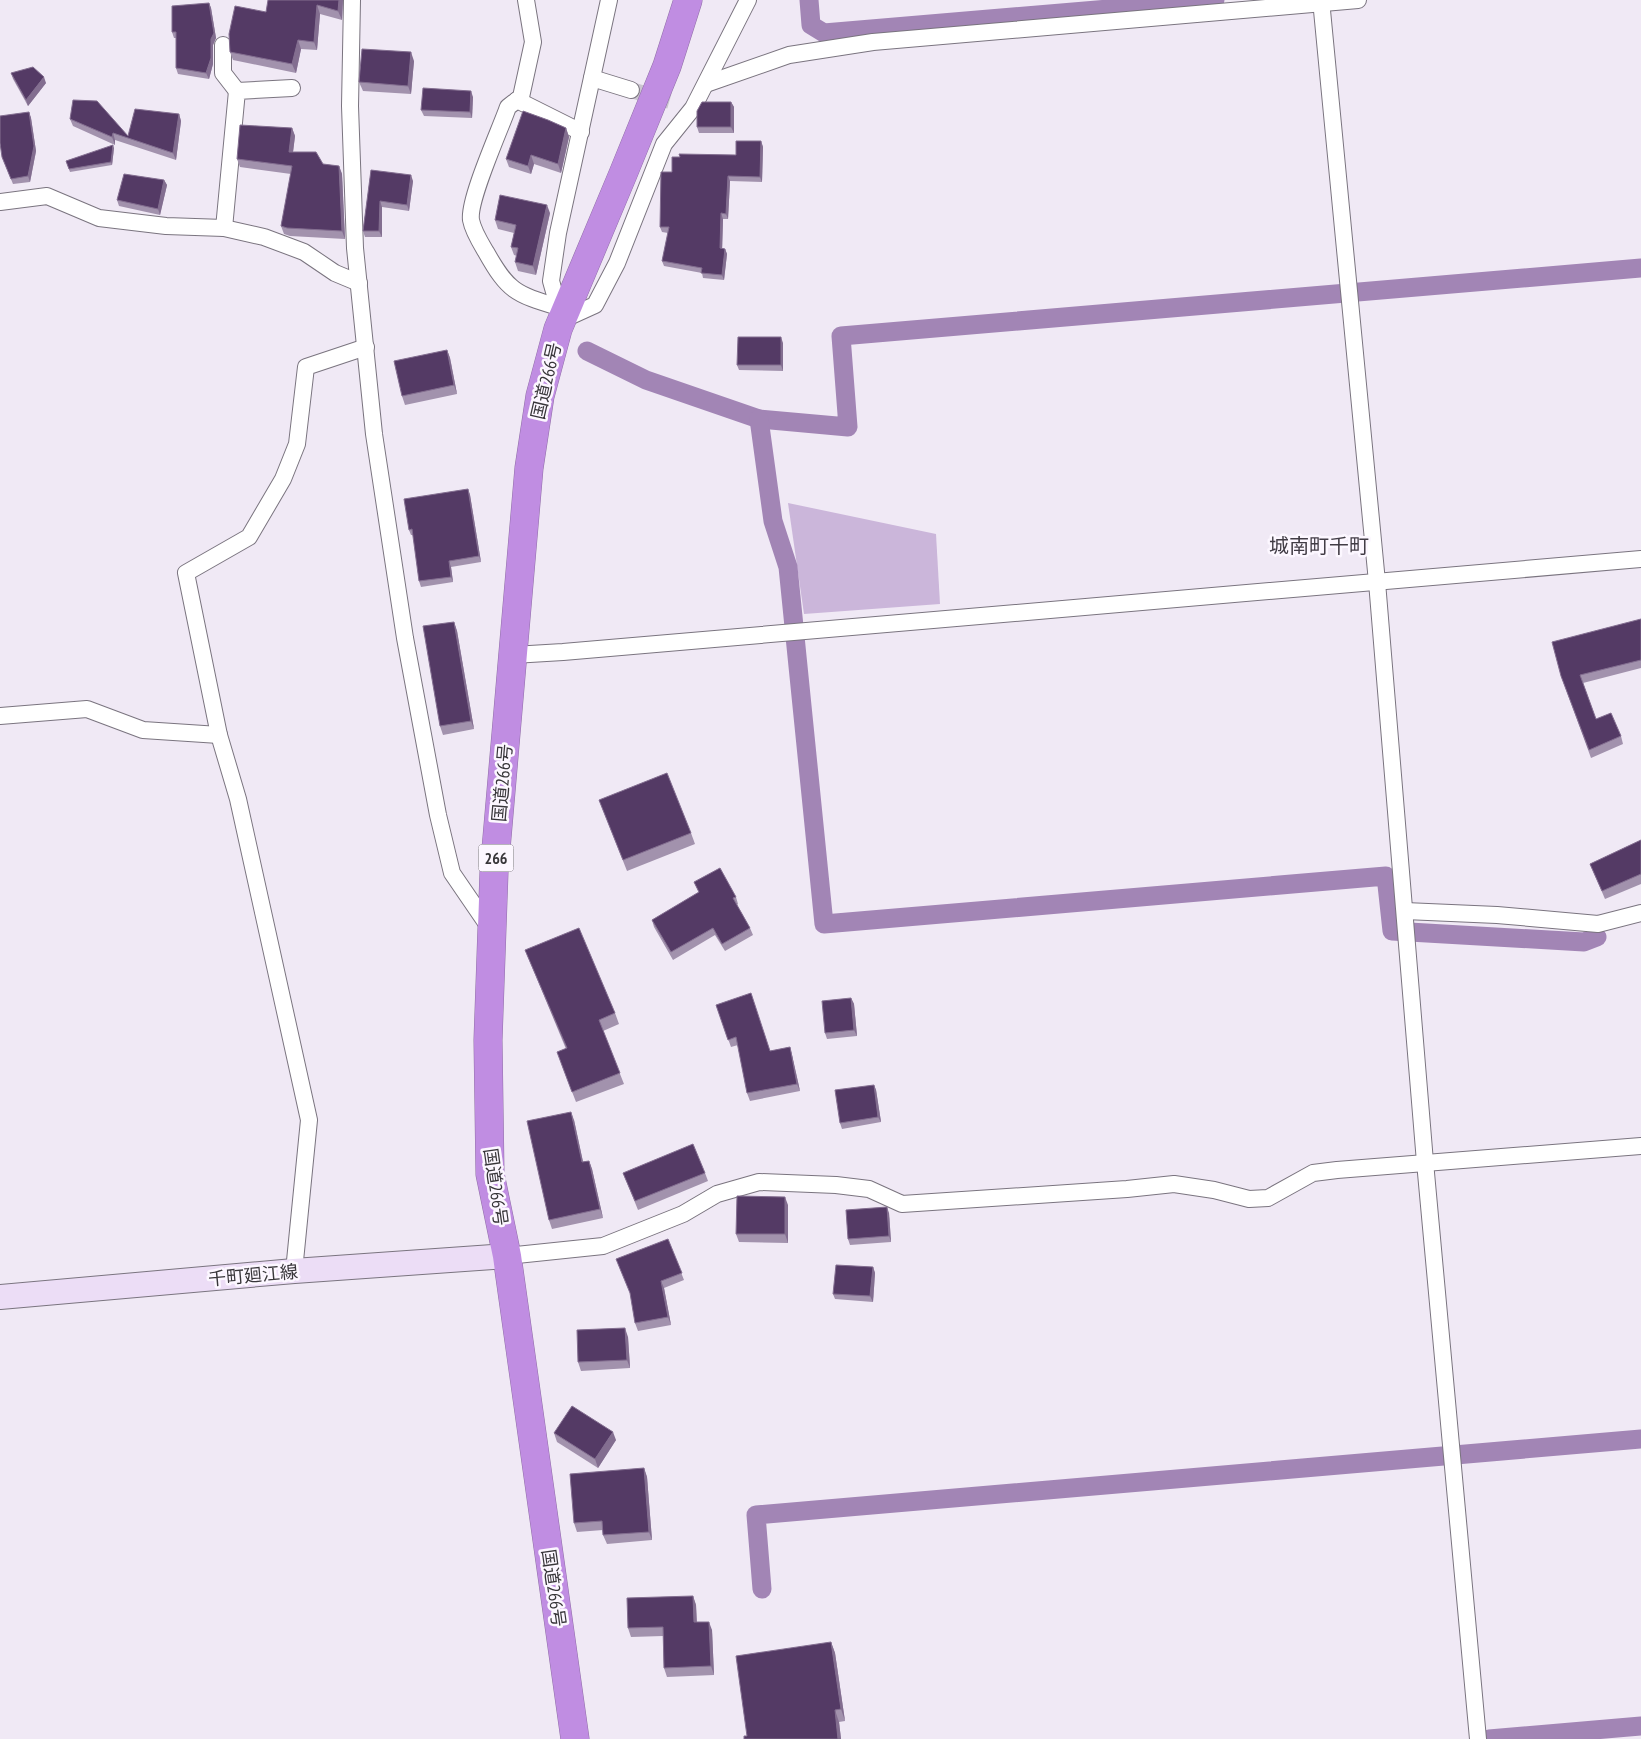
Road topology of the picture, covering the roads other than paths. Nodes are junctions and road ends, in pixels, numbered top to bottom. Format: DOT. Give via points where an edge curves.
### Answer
graph roads {
  1 [pos="352,0"];
  2 [pos="526,0"];
  3 [pos="609,0"];
  4 [pos="688,0"];
  5 [pos="748,0"];
  6 [pos="1358,0"];
  7 [pos="1321,2"];
  8 [pos="224,45"];
  9 [pos="592,78"];
  10 [pos="706,84"];
  11 [pos="292,88"];
  12 [pos="630,90"];
  13 [pos="237,91"];
  14 [pos="517,100"];
  15 [pos="581,132"];
  16 [pos="0,202"];
  17 [pos="224,228"];
  18 [pos="359,283"];
  19 [pos="560,313"];
  20 [pos="366,347"];
  21 [pos="1641,559"];
  22 [pos="1378,582"];
  23 [pos="513,655"];
  24 [pos="0,716"];
  25 [pos="219,735"];
  26 [pos="1405,911"];
  27 [pos="1641,913"];
  28 [pos="491,930"];
  29 [pos="1641,1146"];
  30 [pos="1425,1162"];
  31 [pos="507,1256"];
  32 [pos="294,1271"];
  33 [pos="0,1298"];
  34 [pos="575,1739"];
  35 [pos="1478,1739"];
  1 -- 18 [label="street" via="350,106"];
  2 -- 14 [label="street" via="533,42 521,97"];
  3 -- 9 [label="street"];
  4 -- 19 [label="highway, 国道266号 / 266" via="667,66 623,174"];
  5 -- 10 [label="street"];
  6 -- 7 [label="street"];
  7 -- 10 [label="street" via="873,42 789,55"];
  7 -- 22 [label="street"];
  8 -- 13 [label="street" via="223,73"];
  9 -- 12 [label="street"];
  9 -- 15 [label="street"];
  10 -- 19 [label="street" via="685,106 664,144 617,262 595,305"];
  11 -- 13 [label="street"];
  13 -- 17 [label="street"];
  14 -- 15 [label="street"];
  14 -- 19 [label="street" via="508,108 474,200 471,220 479,240 508,286"];
  15 -- 19 [label="street" via="558,233 551,281"];
  16 -- 17 [label="street" via="47,196 99,218"];
  17 -- 18 [label="street" via="264,237 304,252 335,273"];
  18 -- 20 [label="street"];
  19 -- 23 [label="highway, 国道266号 / 266" via="540,396 529,468"];
  20 -- 25 [label="street" via="306,367 297,444 283,479 250,537 186,573"];
  20 -- 28 [label="street" via="374,434 403,629 438,815 452,873"];
  21 -- 22 [label="street"];
  22 -- 23 [label="street"];
  22 -- 26 [label="street"];
  23 -- 28 [label="highway, 国道266号 / 266"];
  24 -- 25 [label="street" via="87,709 143,730"];
  25 -- 32 [label="street" via="238,799 310,1120"];
  26 -- 27 [label="street" via="1598,924"];
  26 -- 30 [label="street"];
  28 -- 31 [label="highway, 国道266号 / 266" via="488,1040 490,1174"];
  29 -- 30 [label="street"];
  30 -- 31 [label="street" via="1313,1173 1268,1198 1249,1199 1174,1184 902,1204 869,1190 836,1185 759,1182 716,1194 683,1214 603,1246"];
  30 -- 35 [label="street"];
  31 -- 32 [label="main road, 千町廻江線"];
  31 -- 34 [label="highway, 国道266号 / 266"];
  32 -- 33 [label="main road, 千町廻江線"];
}
